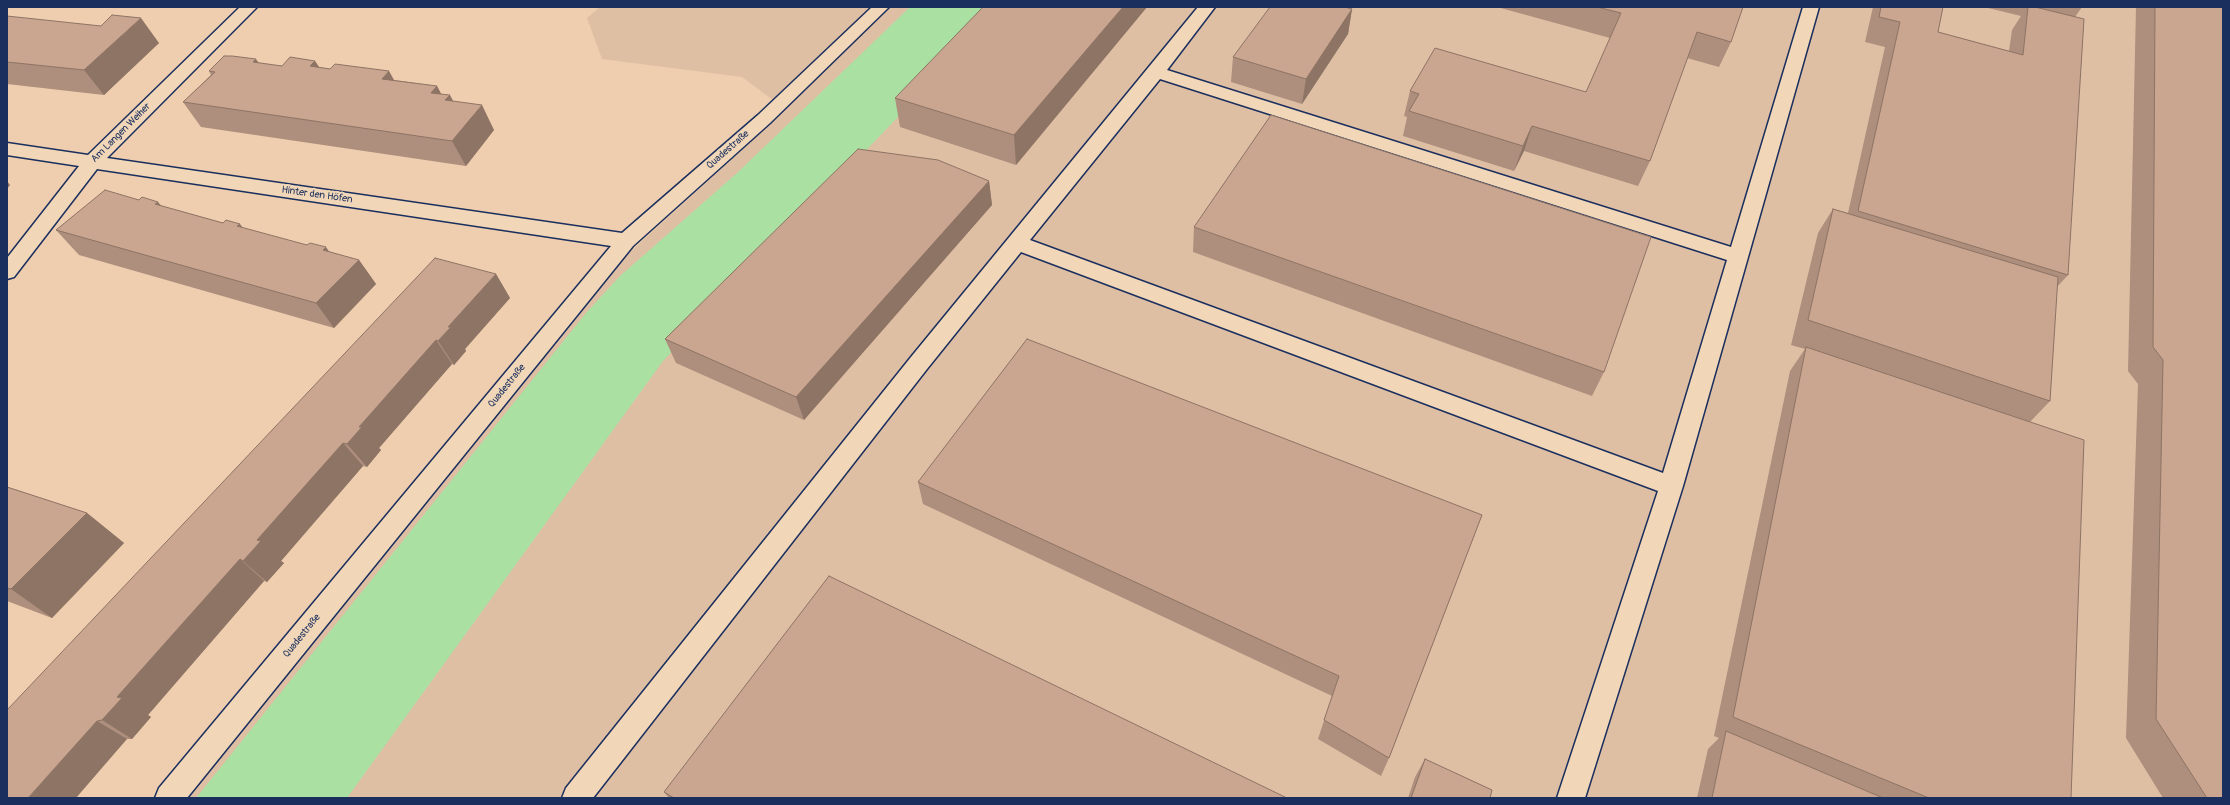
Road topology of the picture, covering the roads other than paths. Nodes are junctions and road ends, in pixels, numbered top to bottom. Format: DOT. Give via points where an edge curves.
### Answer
graph roads {
  1 [pos="250,7"];
  2 [pos="881,7"];
  3 [pos="1207,7"];
  4 [pos="1811,7"];
  5 [pos="1156,72"];
  6 [pos="7,149"];
  7 [pos="92,162"];
  8 [pos="626,240"];
  9 [pos="1016,243"];
  10 [pos="1738,256"];
  11 [pos="7,272"];
  12 [pos="1671,486"];
  13 [pos="169,798"];
  14 [pos="576,798"];
  15 [pos="1571,798"];
  1 -- 7 [label="street, Am Langen Weiher"];
  2 -- 8 [label="street, Quadestraße" via="764,119"];
  3 -- 5 [label="street"];
  4 -- 10 [label="street"];
  5 -- 9 [label="street"];
  5 -- 10 [label="street"];
  6 -- 7 [label="street, Hinter den Höfen"];
  7 -- 8 [label="street, Hinter den Höfen"];
  7 -- 11 [label="street, Am Langen Weiher"];
  8 -- 13 [label="street, Quadestraße"];
  9 -- 12 [label="street"];
  9 -- 14 [label="street" via="918,363"];
  10 -- 12 [label="street"];
  12 -- 15 [label="street"];
}
